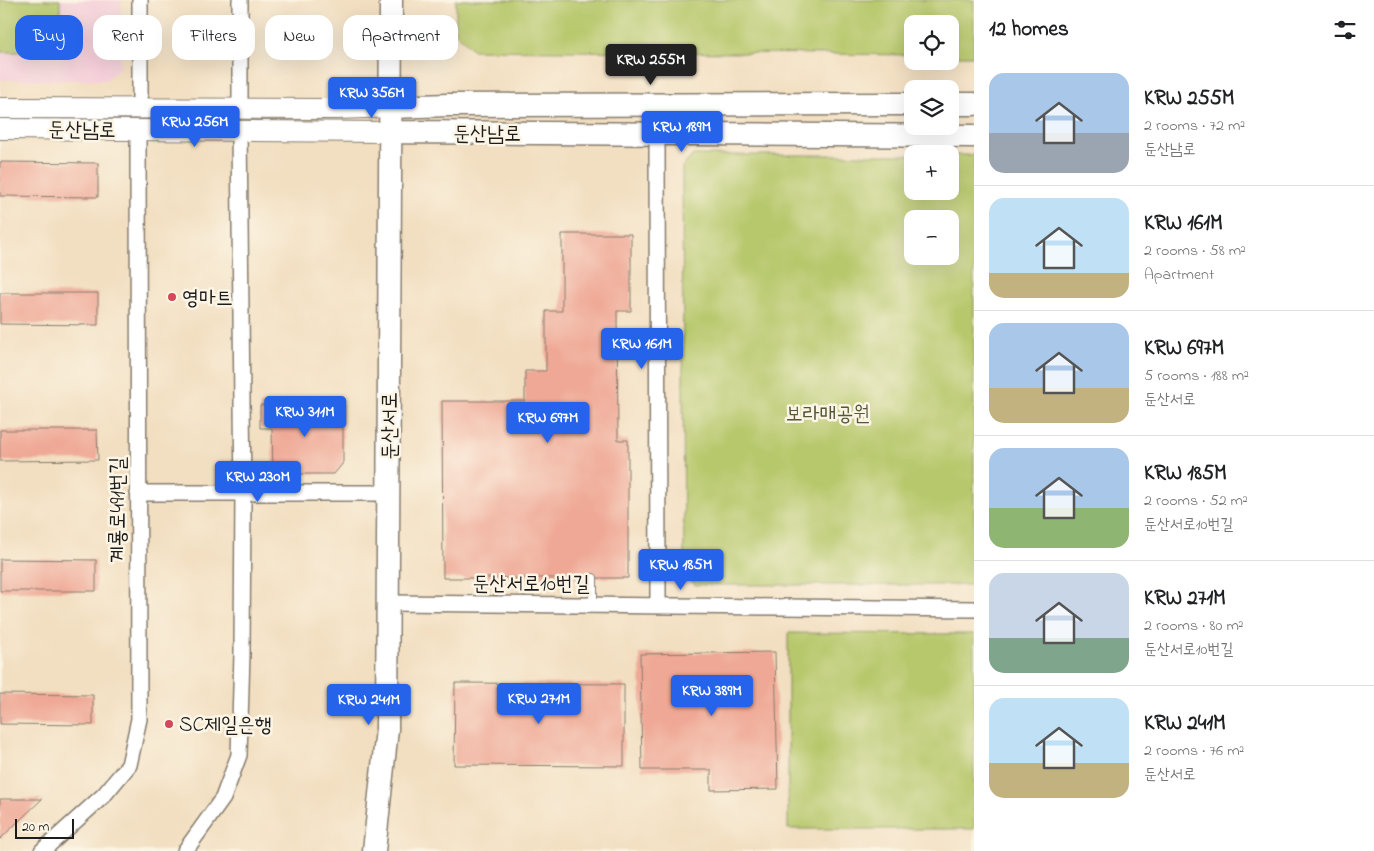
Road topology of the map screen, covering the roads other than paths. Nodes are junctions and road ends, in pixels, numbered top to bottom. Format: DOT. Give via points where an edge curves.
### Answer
graph roads {
  1 [pos="140,0"];
  2 [pos="240,0"];
  3 [pos="391,0"];
  4 [pos="904,104"];
  5 [pos="959,104"];
  6 [pos="974,104"];
  7 [pos="391,107"];
  8 [pos="0,108"];
  9 [pos="140,108"];
  10 [pos="240,108"];
  11 [pos="0,128"];
  12 [pos="138,130"];
  13 [pos="239,131"];
  14 [pos="390,132"];
  15 [pos="657,134"];
  16 [pos="974,136"];
  17 [pos="138,493"];
  18 [pos="243,493"];
  19 [pos="389,493"];
  20 [pos="593,578"];
  21 [pos="388,603"];
  22 [pos="593,605"];
  23 [pos="658,606"];
  24 [pos="974,609"];
  25 [pos="42,851"];
  26 [pos="185,851"];
  27 [pos="374,851"];
  1 -- 9 [label="street"];
  2 -- 10 [label="street"];
  3 -- 7 [label="main road, 둔산서로"];
  4 -- 7 [label="main road, 둔산남로"];
  5 -- 6 [label="main road"];
  7 -- 10 [label="street, 둔산남로"];
  7 -- 14 [label="main road, 둔산서로"];
  8 -- 9 [label="street, 둔산남로"];
  9 -- 10 [label="street, 둔산남로"];
  11 -- 12 [label="street, 둔산남로"];
  12 -- 13 [label="street, 둔산남로"];
  12 -- 17 [label="street, 계룡로491번길"];
  13 -- 14 [label="street, 둔산남로"];
  13 -- 18 [label="street"];
  14 -- 15 [label="main road, 둔산남로"];
  14 -- 19 [label="main road, 둔산서로"];
  15 -- 16 [label="main road, 둔산남로"];
  15 -- 23 [label="street"];
  17 -- 18 [label="street"];
  17 -- 25 [label="street, 계룡로491번길" via="139,719 129,764 104,795"];
  18 -- 19 [label="street"];
  18 -- 26 [label="street" via="239,755 223,798"];
  19 -- 21 [label="main road, 둔산서로"];
  20 -- 22 [label="lane"];
  21 -- 22 [label="street, 둔산서로10번길"];
  21 -- 27 [label="main road, 둔산서로" via="387,729"];
  22 -- 23 [label="street, 둔산서로10번길"];
  23 -- 24 [label="street, 둔산서로10번길"];
}
